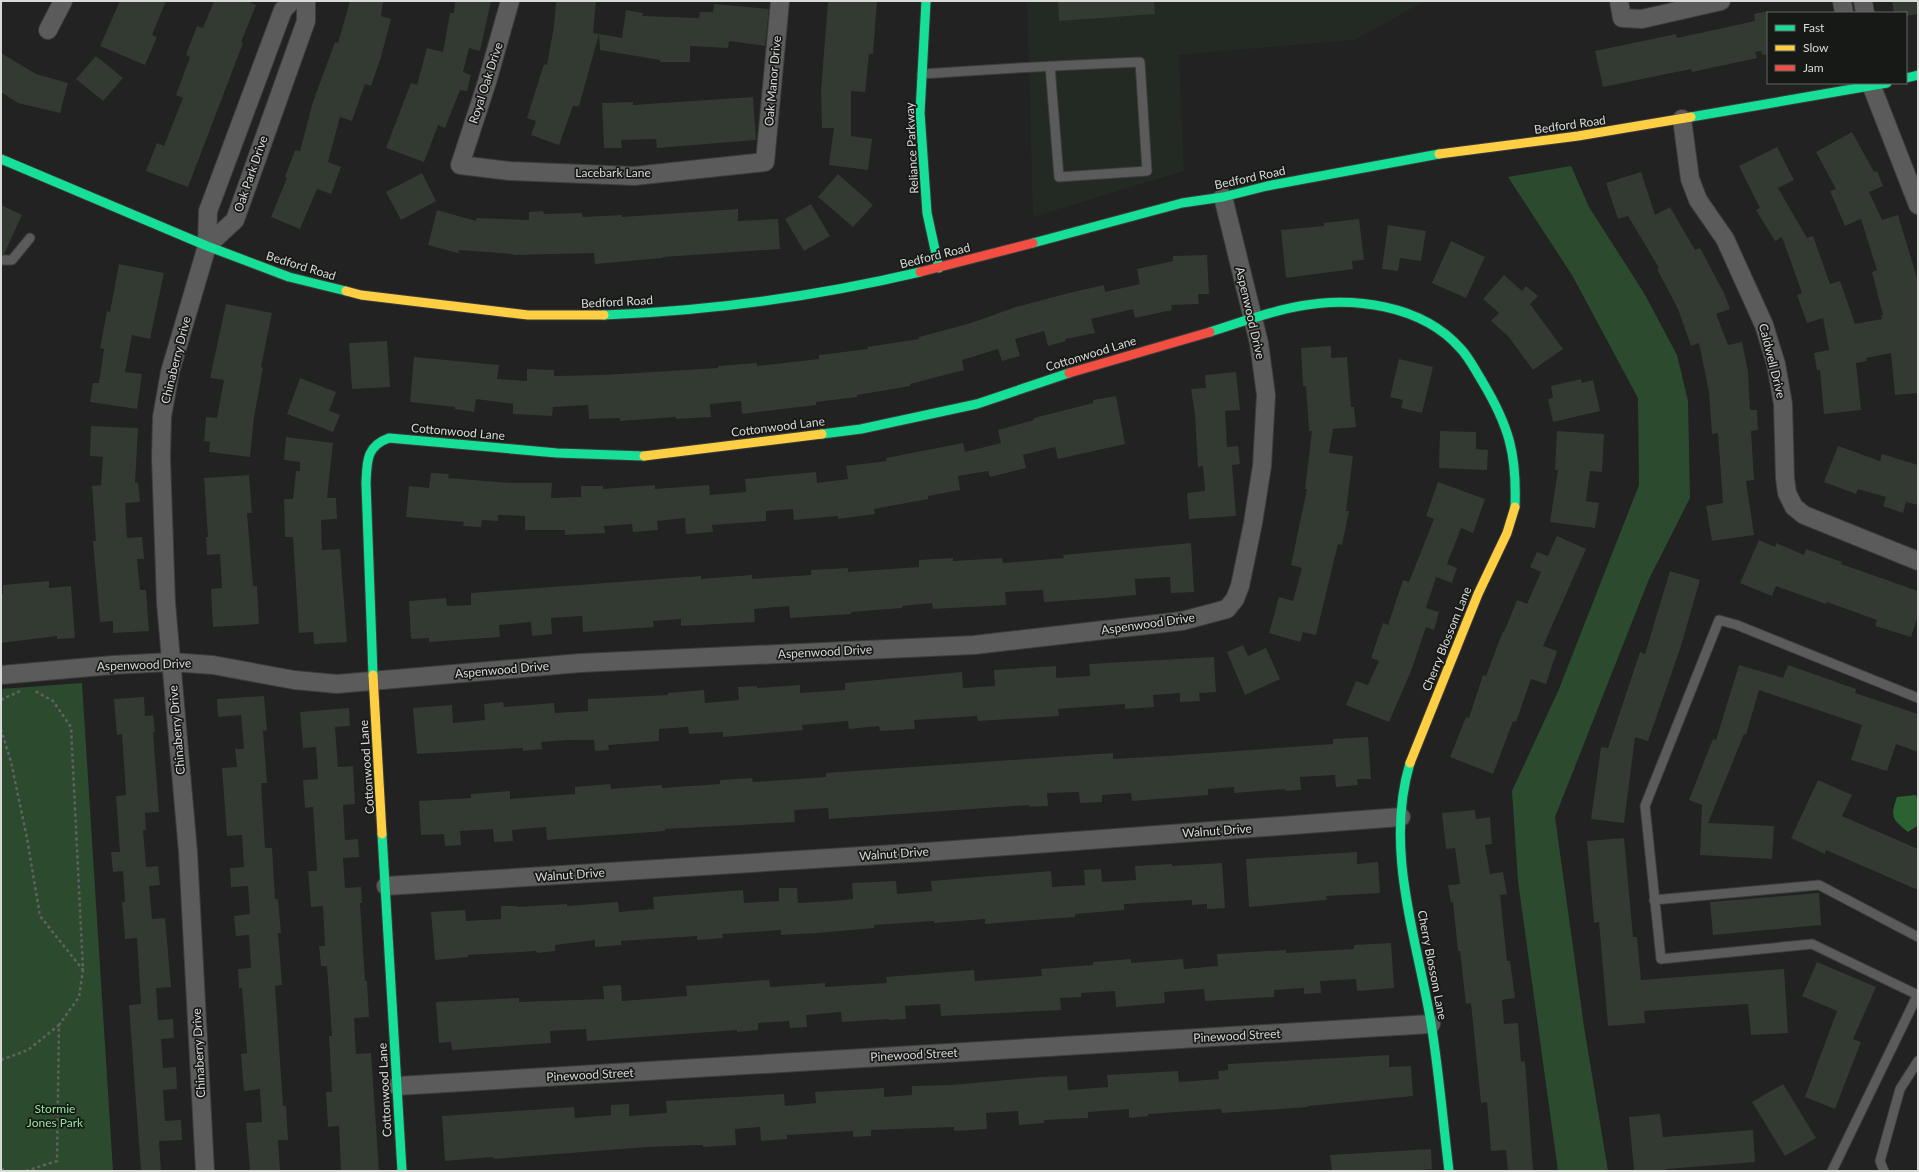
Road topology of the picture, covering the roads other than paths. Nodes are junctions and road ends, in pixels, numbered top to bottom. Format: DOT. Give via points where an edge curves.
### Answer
graph roads {
  1 [pos="63,1"];
  2 [pos="292,1"];
  3 [pos="306,1"];
  4 [pos="510,1"];
  5 [pos="780,1"];
  6 [pos="926,1"];
  7 [pos="1619,1"];
  8 [pos="1721,1"];
  9 [pos="1842,1"];
  10 [pos="1863,1"];
  11 [pos="1844,12"];
  12 [pos="1865,12"];
  13 [pos="48,30"];
  14 [pos="1050,66"];
  15 [pos="922,74"];
  16 [pos="1918,75"];
  17 [pos="1907,78"];
  18 [pos="1875,84"];
  19 [pos="247,105"];
  20 [pos="272,113"];
  21 [pos="1682,119"];
  22 [pos="1,159"];
  23 [pos="765,162"];
  24 [pos="460,165"];
  25 [pos="1223,197"];
  26 [pos="1918,205"];
  27 [pos="30,238"];
  28 [pos="207,246"];
  29 [pos="1,260"];
  30 [pos="939,268"];
  31 [pos="1253,319"];
  32 [pos="1918,561"];
  33 [pos="171,662"];
  34 [pos="1,675"];
  35 [pos="373,681"];
  36 [pos="1918,698"];
  37 [pos="1401,817"];
  38 [pos="386,886"];
  39 [pos="1654,900"];
  40 [pos="1918,937"];
  41 [pos="1918,995"];
  42 [pos="1431,1024"];
  43 [pos="1918,1061"];
  44 [pos="397,1086"];
  45 [pos="205,1171"];
  46 [pos="402,1171"];
  47 [pos="1449,1171"];
  48 [pos="1832,1171"];
  49 [pos="1884,1171"];
  1 -- 13 [label="street"];
  2 -- 19 [label="street" via="283,10"];
  3 -- 20 [label="street, Oak Park Drive" via="306,21"];
  4 -- 24 [label="street, Royal Oak Drive"];
  5 -- 23 [label="street, Oak Manor Drive"];
  6 -- 15 [label="street, Reliance Parkway"];
  7 -- 8 [label="street" via="1622,18 1642,19"];
  9 -- 11 [label="street"];
  10 -- 12 [label="street"];
  14 -- 14 [label="lane" via="1140,62 1147,171 1058,177"];
  14 -- 15 [label="lane"];
  15 -- 30 [label="street, Reliance Parkway" via="920,114 927,213"];
  16 -- 17 [label="street"];
  18 -- 21 [label="street, Bedford Road"];
  18 -- 26 [label="street"];
  19 -- 20 [label="street"];
  19 -- 28 [label="street" via="208,212"];
  20 -- 28 [label="street, Oak Park Drive" via="235,220"];
  21 -- 25 [label="street, Bedford Road" via="1578,136 1432,155 1266,186"];
  21 -- 32 [label="street, Caldwell Drive" via="1690,179 1698,200 1725,239 1764,325 1776,364 1783,404 1785,478 1787,493 1794,507 1804,515"];
  22 -- 28 [label="street, Bedford Road"];
  23 -- 24 [label="street, Lacebark Lane" via="634,176 510,171"];
  25 -- 30 [label="street, Bedford Road" via="1182,203"];
  25 -- 31 [label="street, Aspenwood Drive"];
  27 -- 29 [label="lane" via="12,260"];
  28 -- 30 [label="street, Bedford Road" via="289,277 360,295 528,315 633,314 781,299 861,286"];
  28 -- 33 [label="street, Chinaberry Drive" via="170,372 162,417 166,603"];
  31 -- 35 [label="street, Cottonwood Lane" via="1100,363 977,404 861,428 647,456 557,453 389,438 380,440 370,450 366,468"];
  31 -- 35 [label="street, Aspenwood Drive" via="1266,395 1262,466 1240,586 1227,609 1182,621 974,645 580,663"];
  31 -- 37 [label="street, Cherry Blossom Lane" via="1300,306 1356,302 1389,308 1422,319 1443,332 1461,348 1503,419 1512,446 1516,482 1515,507 1507,533 1478,594 1414,750 1404,783"];
  33 -- 34 [label="street, Aspenwood Drive"];
  33 -- 35 [label="street, Aspenwood Drive" via="213,665 294,680 337,684"];
  33 -- 45 [label="street, Chinaberry Drive" via="188,852"];
  35 -- 38 [label="street, Cottonwood Lane"];
  36 -- 39 [label="lane" via="1719,620 1645,806"];
  37 -- 38 [label="street, Walnut Drive" via="926,852"];
  37 -- 42 [label="street, Cherry Blossom Lane" via="1404,883"];
  38 -- 44 [label="street, Cottonwood Lane"];
  39 -- 40 [label="lane" via="1819,885"];
  39 -- 41 [label="lane" via="1661,959 1812,944"];
  41 -- 48 [label="lane"];
  42 -- 44 [label="street, Pinewood Street"];
  42 -- 47 [label="street, Cherry Blossom Lane"];
  43 -- 49 [label="lane" via="1900,1089 1880,1161"];
  44 -- 46 [label="street, Cottonwood Lane"];
}
